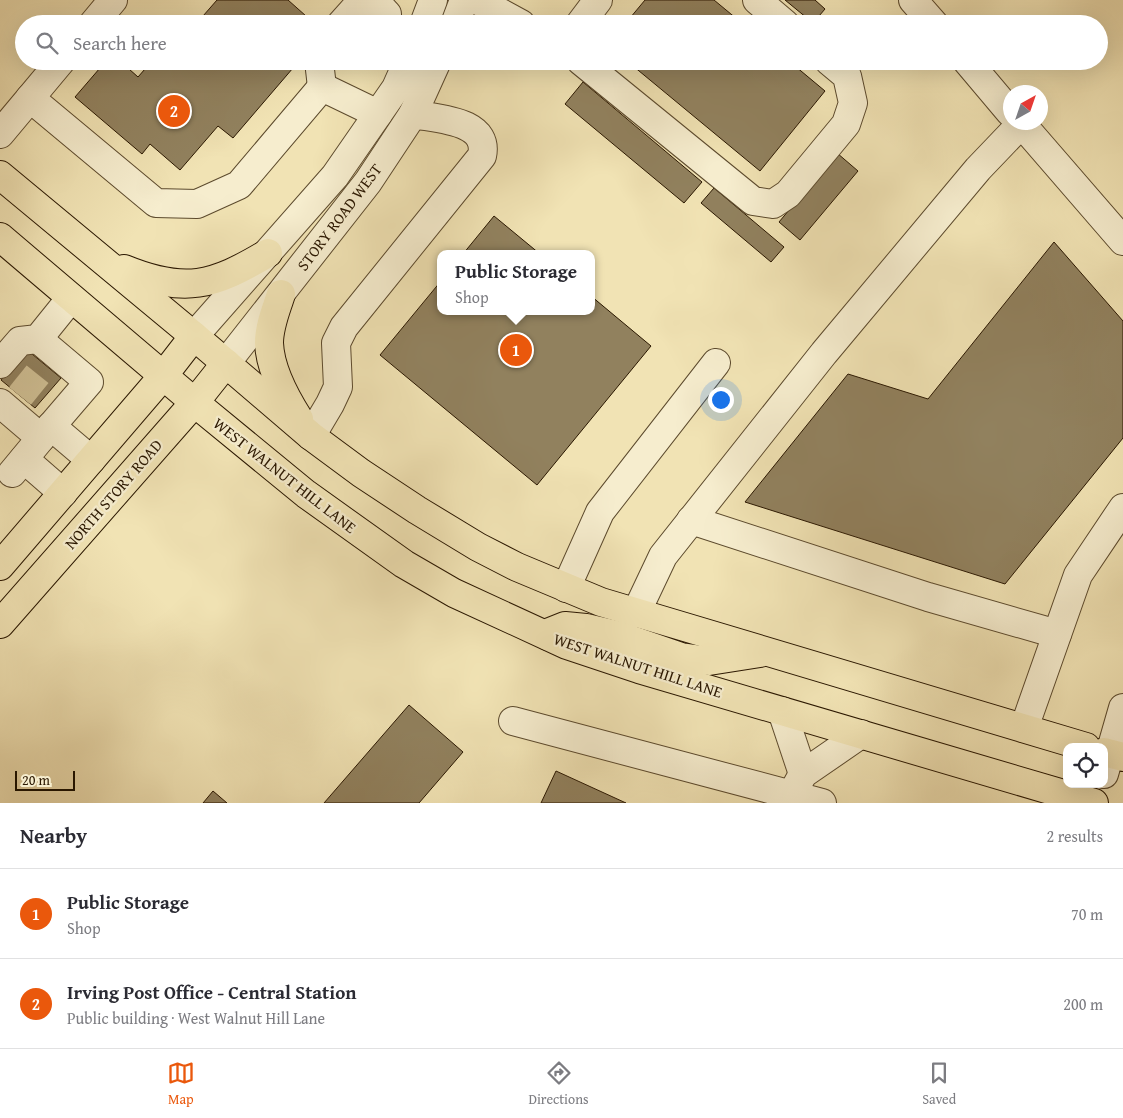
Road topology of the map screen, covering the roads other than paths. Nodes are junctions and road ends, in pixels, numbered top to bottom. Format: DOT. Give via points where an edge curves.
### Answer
graph roads {
  1 [pos="113,0"];
  2 [pos="370,0"];
  3 [pos="374,0"];
  4 [pos="433,0"];
  5 [pos="464,0"];
  6 [pos="477,0"];
  7 [pos="598,0"];
  8 [pos="757,0"];
  9 [pos="914,0"];
  10 [pos="100,15"];
  11 [pos="349,15"];
  12 [pos="387,15"];
  13 [pos="427,15"];
  14 [pos="458,15"];
  15 [pos="505,15"];
  16 [pos="587,15"];
  17 [pos="774,15"];
  18 [pos="926,15"];
  19 [pos="53,70"];
  20 [pos="404,70"];
  21 [pos="433,70"];
  22 [pos="593,70"];
  23 [pos="840,70"];
  24 [pos="975,70"];
  25 [pos="321,74"];
  26 [pos="30,98"];
  27 [pos="1003,103"];
  28 [pos="378,114"];
  29 [pos="413,114"];
  30 [pos="1008,130"];
  31 [pos="1027,130"];
  32 [pos="0,134"];
  33 [pos="0,175"];
  34 [pos="0,237"];
  35 [pos="1123,241"];
  36 [pos="268,253"];
  37 [pos="104,261"];
  38 [pos="281,294"];
  39 [pos="71,298"];
  40 [pos="194,336"];
  41 [pos="46,352"];
  42 [pos="226,363"];
  43 [pos="716,363"];
  44 [pos="0,364"];
  45 [pos="163,376"];
  46 [pos="195,402"];
  47 [pos="9,403"];
  48 [pos="46,432"];
  49 [pos="311,436"];
  50 [pos="91,460"];
  51 [pos="63,493"];
  52 [pos="1123,508"];
  53 [pos="691,520"];
  54 [pos="6,559"];
  55 [pos="40,577"];
  56 [pos="566,588"];
  57 [pos="636,613"];
  58 [pos="0,624"];
  59 [pos="1058,634"];
  60 [pos="548,636"];
  61 [pos="766,652"];
  62 [pos="1123,708"];
  63 [pos="782,711"];
  64 [pos="513,721"];
  65 [pos="1024,728"];
  66 [pos="861,734"];
  67 [pos="1066,743"];
  68 [pos="1108,751"];
  69 [pos="1100,788"];
  70 [pos="794,791"];
  71 [pos="822,803"];
  72 [pos="1094,803"];
  1 -- 10 [label="street"];
  2 -- 11 [label="street" via="359,4"];
  3 -- 12 [label="street"];
  4 -- 13 [label="street"];
  5 -- 14 [label="street"];
  6 -- 15 [label="street"];
  7 -- 16 [label="street"];
  8 -- 17 [label="street"];
  9 -- 18 [label="street"];
  19 -- 26 [label="street"];
  20 -- 28 [label="street, STORY ROAD WEST"];
  21 -- 29 [label="street, STORY ROAD WEST"];
  22 -- 23 [label="street" via="753,201 772,204 788,194 846,124 853,103 847,76"];
  24 -- 27 [label="street"];
  25 -- 26 [label="street" via="239,185 197,204 156,204"];
  25 -- 28 [label="street"];
  26 -- 32 [label="street"];
  28 -- 36 [label="street, STORY ROAD WEST" via="335,176"];
  29 -- 38 [label="street, STORY ROAD WEST" via="368,182"];
  29 -- 49 [label="street" via="470,128 480,135 484,146 482,156 344,327 336,343 338,387"];
  30 -- 53 [label="street" via="830,345"];
  31 -- 35 [label="street"];
  33 -- 37 [label="main road"];
  34 -- 39 [label="main road, WEST WALNUT HILL LANE"];
  36 -- 37 [label="main road" via="238,271 195,284 171,284 144,278"];
  36 -- 40 [label="street, STORY ROAD WEST"];
  37 -- 40 [label="main road"];
  38 -- 42 [label="street, STORY ROAD WEST"];
  38 -- 49 [label="main road" via="269,344 279,380"];
  39 -- 41 [label="street"];
  39 -- 45 [label="main road, WEST WALNUT HILL LANE"];
  40 -- 42 [label="main road"];
  40 -- 45 [label="main road"];
  41 -- 44 [label="street" via="20,341"];
  41 -- 48 [label="street" via="89,382"];
  42 -- 46 [label="main road, NORTH STORY ROAD"];
  42 -- 49 [label="main road"];
  43 -- 56 [label="street" via="600,512"];
  45 -- 46 [label="main road, WEST WALNUT HILL LANE"];
  45 -- 50 [label="main road"];
  46 -- 55 [label="main road, NORTH STORY ROAD"];
  46 -- 60 [label="main road, WEST WALNUT HILL LANE" via="306,494 404,564 454,593"];
  47 -- 48 [label="street"];
  48 -- 50 [label="street"];
  48 -- 51 [label="street" via="18,466"];
  49 -- 56 [label="main road" via="361,473 478,547"];
  50 -- 51 [label="main road"];
  51 -- 54 [label="main road"];
  52 -- 59 [label="street" via="1078,575"];
  53 -- 57 [label="street" via="663,556"];
  53 -- 59 [label="street" via="928,597"];
  54 -- 55 [label="main road"];
  55 -- 58 [label="main road, NORTH STORY ROAD"];
  56 -- 57 [label="main road"];
  57 -- 61 [label="main road"];
  59 -- 65 [label="street"];
  60 -- 61 [label="main road" via="565,626 586,628 682,657 709,661"];
  60 -- 63 [label="main road, WEST WALNUT HILL LANE" via="639,669"];
  61 -- 65 [label="main road"];
  62 -- 68 [label="street"];
  63 -- 66 [label="main road, WEST WALNUT HILL LANE"];
  63 -- 70 [label="street"];
  64 -- 70 [label="street"];
  65 -- 67 [label="main road"];
  66 -- 70 [label="street"];
  66 -- 72 [label="main road, WEST WALNUT HILL LANE"];
  69 -- 72 [label="street"];
  70 -- 71 [label="street"];
}
